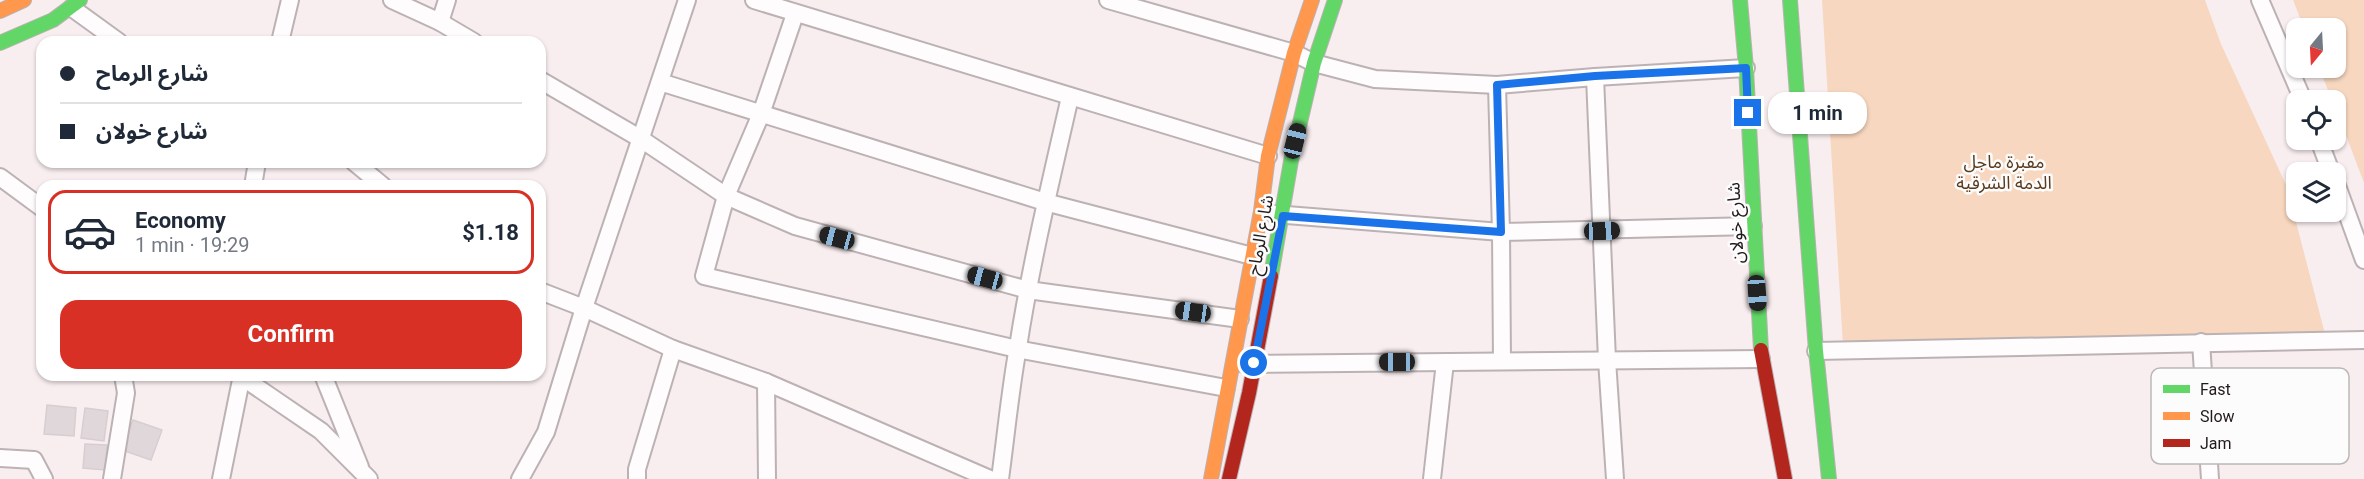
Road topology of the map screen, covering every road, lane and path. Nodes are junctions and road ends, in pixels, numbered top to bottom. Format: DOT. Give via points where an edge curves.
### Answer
graph roads {
  1 [pos="24,0"];
  2 [pos="290,0"];
  3 [pos="392,0"];
  4 [pos="447,0"];
  5 [pos="687,0"];
  6 [pos="754,0"];
  7 [pos="1107,0"];
  8 [pos="1312,0"];
  9 [pos="1335,0"];
  10 [pos="1740,0"];
  11 [pos="1790,0"];
  12 [pos="2260,0"];
  13 [pos="76,4"];
  14 [pos="1,9"];
  15 [pos="795,14"];
  16 [pos="440,22"];
  17 [pos="112,36"];
  18 [pos="281,36"];
  19 [pos="464,36"];
  20 [pos="0,43"];
  21 [pos="1294,53"];
  22 [pos="1314,63"];
  23 [pos="1746,68"];
  24 [pos="1595,76"];
  25 [pos="660,82"];
  26 [pos="546,84"];
  27 [pos="1497,85"];
  28 [pos="2298,90"];
  29 [pos="1070,97"];
  30 [pos="761,114"];
  31 [pos="641,139"];
  32 [pos="1268,156"];
  33 [pos="361,168"];
  34 [pos="0,177"];
  35 [pos="376,180"];
  36 [pos="726,196"];
  37 [pos="1045,202"];
  38 [pos="36,204"];
  39 [pos="2346,210"];
  40 [pos="1261,211"];
  41 [pos="1283,216"];
  42 [pos="1753,226"];
  43 [pos="1602,231"];
  44 [pos="1501,232"];
  45 [pos="1252,256"];
  46 [pos="2364,260"];
  47 [pos="1028,290"];
  48 [pos="546,293"];
  49 [pos="584,308"];
  50 [pos="1240,319"];
  51 [pos="2364,340"];
  52 [pos="2201,342"];
  53 [pos="673,349"];
  54 [pos="1017,349"];
  55 [pos="1816,351"];
  56 [pos="1761,359"];
  57 [pos="1607,360"];
  58 [pos="1502,361"];
  59 [pos="1445,362"];
  60 [pos="1254,363"];
  61 [pos="1231,364"];
  62 [pos="2203,368"];
  63 [pos="124,381"];
  64 [pos="240,381"];
  65 [pos="248,381"];
  66 [pos="325,381"];
  67 [pos="766,382"];
  68 [pos="1226,388"];
  69 [pos="0,458"];
  70 [pos="2209,464"];
  71 [pos="365,478"];
  72 [pos="44,479"];
  73 [pos="112,479"];
  74 [pos="221,479"];
  75 [pos="520,479"];
  76 [pos="637,479"];
  77 [pos="767,479"];
  78 [pos="990,479"];
  79 [pos="1000,479"];
  80 [pos="1211,479"];
  81 [pos="1229,479"];
  82 [pos="1432,479"];
  83 [pos="1615,479"];
  84 [pos="1785,479"];
  85 [pos="1830,479"];
  86 [pos="2210,479"];
  1 -- 14 [label="main road"];
  2 -- 18 [label="street"];
  3 -- 16 [label="street"];
  4 -- 16 [label="street"];
  5 -- 25 [label="street"];
  6 -- 15 [label="street"];
  7 -- 21 [label="street"];
  8 -- 21 [label="main road, شارع الرماح"];
  9 -- 22 [label="main road, شارع الرماح"];
  10 -- 23 [label="main road, شارع خولان"];
  11 -- 55 [label="main road"];
  12 -- 28 [label="street"];
  13 -- 17 [label="street"];
  13 -- 20 [label="main road" via="36,30"];
  15 -- 29 [label="street"];
  15 -- 30 [label="street"];
  16 -- 19 [label="street"];
  21 -- 22 [label="street"];
  21 -- 32 [label="main road, شارع الرماح"];
  22 -- 27 [label="street" via="1375,79"];
  22 -- 41 [label="main road, شارع الرماح" via="1291,161"];
  23 -- 24 [label="street"];
  23 -- 42 [label="main road, شارع خولان"];
  24 -- 27 [label="street"];
  24 -- 43 [label="street"];
  25 -- 30 [label="street"];
  25 -- 31 [label="street"];
  26 -- 31 [label="street"];
  27 -- 44 [label="street"];
  29 -- 32 [label="street"];
  29 -- 37 [label="street"];
  30 -- 36 [label="street"];
  30 -- 37 [label="street"];
  31 -- 36 [label="street"];
  31 -- 49 [label="street"];
  32 -- 40 [label="main road, شارع الرماح"];
  33 -- 35 [label="street"];
  34 -- 38 [label="street"];
  36 -- 47 [label="street" via="795,226"];
  36 -- 54 [label="street" via="704,276"];
  37 -- 45 [label="street"];
  37 -- 47 [label="street"];
  39 -- 46 [label="street"];
  40 -- 41 [label="street"];
  40 -- 45 [label="main road, شارع الرماح"];
  41 -- 44 [label="street"];
  41 -- 60 [label="main road, شارع الرماح"];
  42 -- 43 [label="street"];
  42 -- 56 [label="main road, شارع خولان"];
  43 -- 44 [label="street"];
  43 -- 57 [label="street"];
  44 -- 58 [label="street"];
  45 -- 50 [label="main road, شارع الرماح"];
  47 -- 50 [label="street"];
  47 -- 54 [label="street"];
  48 -- 49 [label="street"];
  49 -- 53 [label="street"];
  49 -- 75 [label="street" via="546,432"];
  50 -- 61 [label="main road, شارع الرماح"];
  51 -- 52 [label="street"];
  52 -- 55 [label="street"];
  52 -- 62 [label="street"];
  53 -- 67 [label="street"];
  53 -- 76 [label="street"];
  54 -- 68 [label="street"];
  54 -- 79 [label="street"];
  55 -- 85 [label="main road"];
  56 -- 57 [label="street"];
  56 -- 84 [label="main road, شارع خولان"];
  57 -- 58 [label="street"];
  57 -- 83 [label="street"];
  58 -- 59 [label="street"];
  59 -- 60 [label="street"];
  59 -- 82 [label="street"];
  60 -- 61 [label="street"];
  60 -- 81 [label="main road, شارع الرماح"];
  61 -- 68 [label="main road, شارع الرماح"];
  63 -- 73 [label="street" via="126,393"];
  64 -- 74 [label="street"];
  65 -- 71 [label="street" via="321,431"];
  66 -- 71 [label="street"];
  67 -- 77 [label="street"];
  67 -- 78 [label="street"];
  68 -- 80 [label="main road, شارع الرماح"];
  69 -- 72 [label="street" via="34,460"];
  70 -- 86 [label="street"];
}
